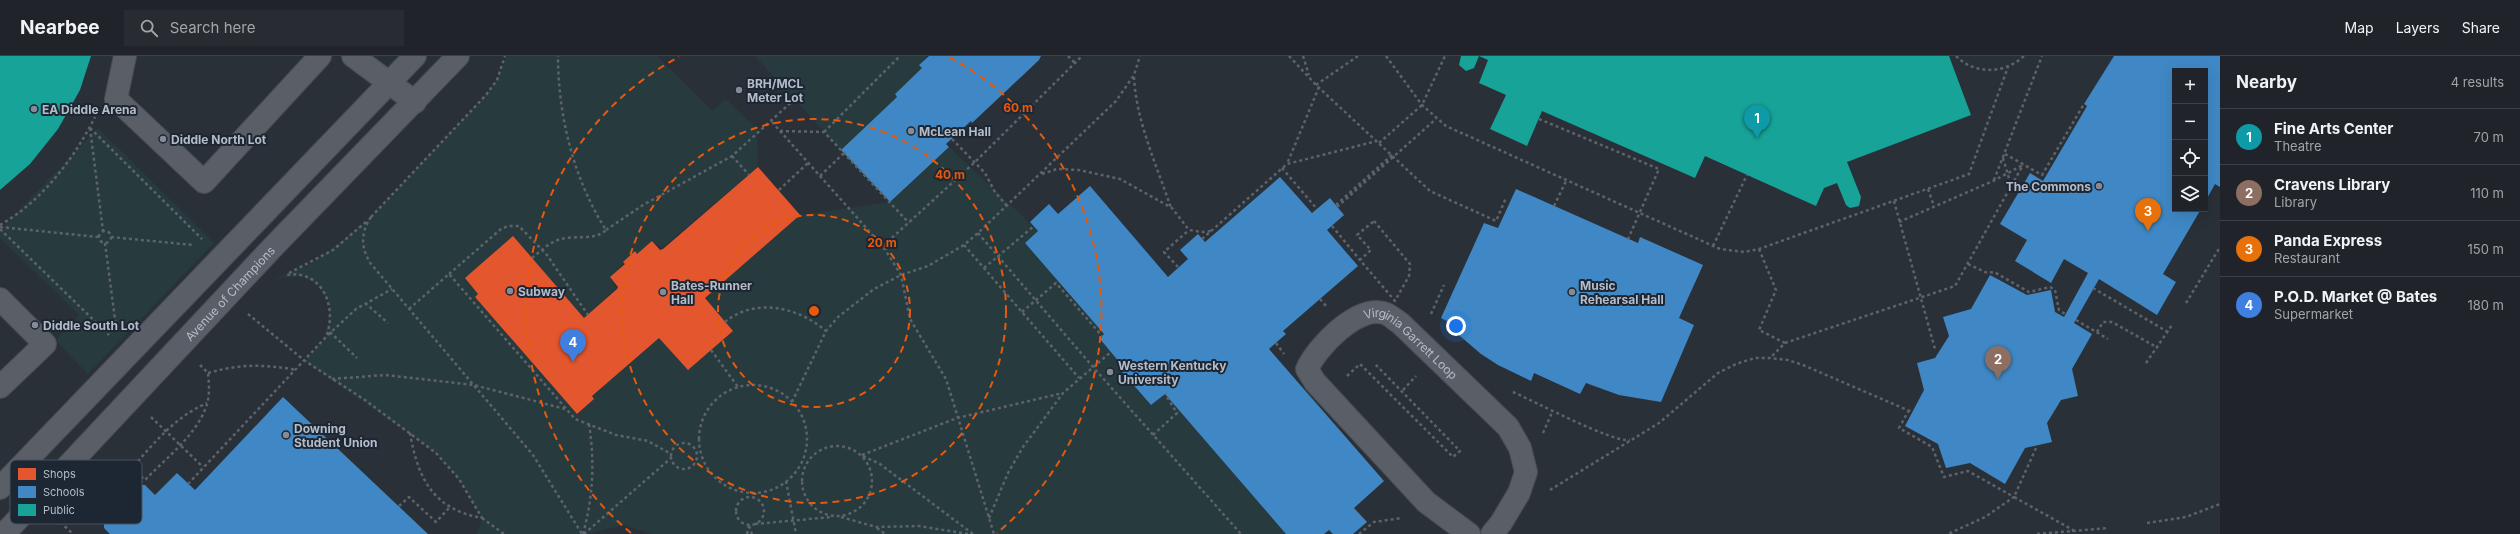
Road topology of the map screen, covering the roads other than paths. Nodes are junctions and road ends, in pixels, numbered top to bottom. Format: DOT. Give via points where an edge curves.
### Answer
graph roads {
  1 [pos="125,56"];
  2 [pos="320,56"];
  3 [pos="353,56"];
  4 [pos="415,56"];
  5 [pos="458,56"];
  6 [pos="389,83"];
  7 [pos="415,102"];
  8 [pos="0,299"];
  9 [pos="0,387"];
  10 [pos="27,460"];
  11 [pos="73,460"];
  12 [pos="10,478"];
  13 [pos="0,488"];
  14 [pos="13,524"];
  15 [pos="4,534"];
  16 [pos="1469,534"];
  17 [pos="1492,534"];
  1 -- 2 [label="street" via="116,99 204,182"];
  3 -- 6 [label="street"];
  4 -- 6 [label="street"];
  5 -- 7 [label="street, Avenue of Champions"];
  6 -- 7 [label="street"];
  6 -- 10 [label="street"];
  7 -- 11 [label="street, Avenue of Champions" via="280,239"];
  8 -- 9 [label="street" via="45,344"];
  12 -- 13 [label="street"];
  14 -- 15 [label="street, Avenue of Champions"];
  16 -- 17 [label="street, Virginia Garrett Loop" via="1426,502 1315,382 1307,368 1318,351 1344,326 1364,314 1384,313 1400,323 1508,427 1520,448 1526,472 1519,493 1501,524"];
}
